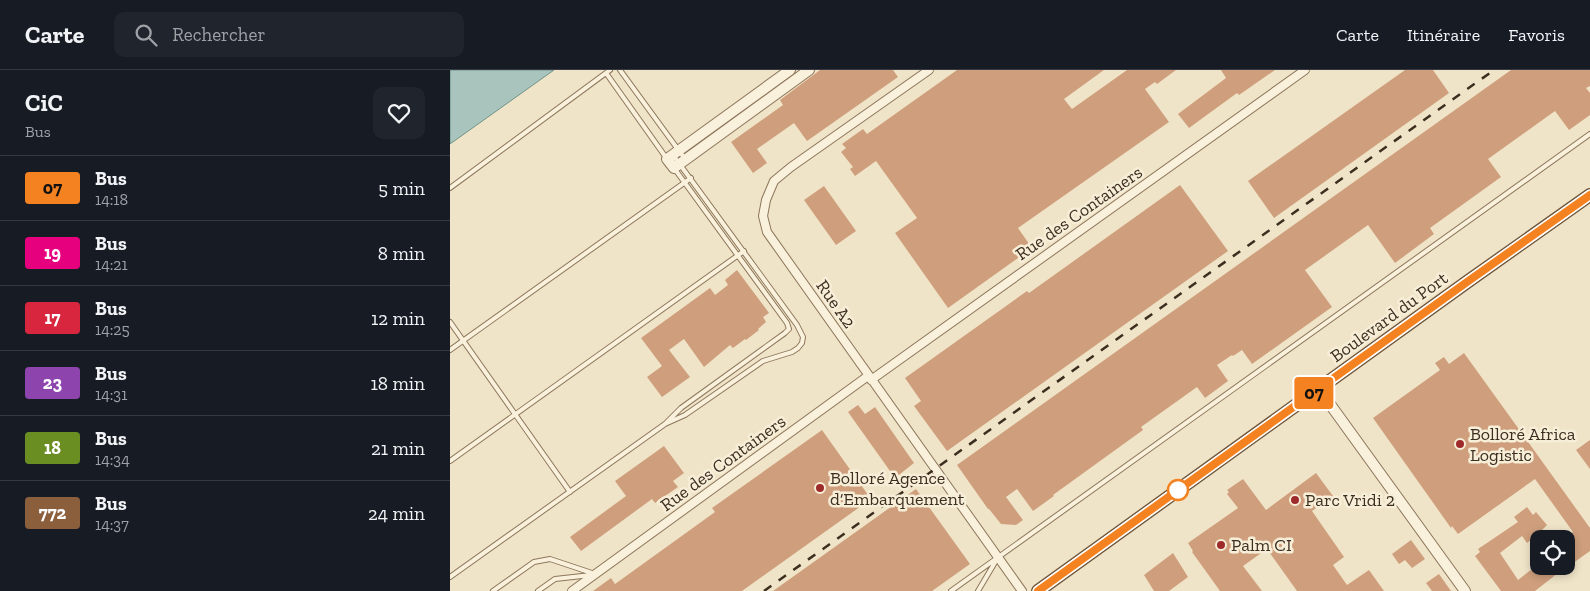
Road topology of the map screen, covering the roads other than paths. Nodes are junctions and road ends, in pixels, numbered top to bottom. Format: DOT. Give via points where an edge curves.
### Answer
graph roads {
  1 [pos="610,70"];
  2 [pos="620,70"];
  3 [pos="809,70"];
  4 [pos="929,70"];
  5 [pos="1305,70"];
  6 [pos="787,71"];
  7 [pos="606,73"];
  8 [pos="793,82"];
  9 [pos="1590,134"];
  10 [pos="673,155"];
  11 [pos="680,164"];
  12 [pos="691,178"];
  13 [pos="684,183"];
  14 [pos="450,188"];
  15 [pos="1590,195"];
  16 [pos="744,252"];
  17 [pos="738,256"];
  18 [pos="450,322"];
  19 [pos="464,340"];
  20 [pos="450,350"];
  21 [pos="870,378"];
  22 [pos="1319,389"];
  23 [pos="514,415"];
  24 [pos="665,424"];
  25 [pos="450,461"];
  26 [pos="570,492"];
  27 [pos="998,557"];
  28 [pos="595,574"];
  29 [pos="450,577"];
  30 [pos="493,591"];
  31 [pos="538,591"];
  32 [pos="572,591"];
  33 [pos="951,591"];
  34 [pos="978,591"];
  35 [pos="1022,591"];
  36 [pos="1038,591"];
  37 [pos="1465,591"];
  1 -- 7 [label="lane"];
  2 -- 10 [label="lane"];
  3 -- 8 [label="street"];
  4 -- 21 [label="street, Rue A2" via="774,181 766,200 763,216 767,232"];
  5 -- 21 [label="street, Rue des Containers"];
  6 -- 8 [label="lane"];
  6 -- 10 [label="street"];
  7 -- 10 [label="lane"];
  7 -- 14 [label="lane"];
  8 -- 11 [label="street"];
  9 -- 27 [label="lane"];
  10 -- 11 [label="street"];
  10 -- 11 [label="lane"];
  11 -- 12 [label="lane"];
  11 -- 13 [label="lane"];
  12 -- 13 [label="lane"];
  12 -- 16 [label="lane"];
  13 -- 17 [label="lane"];
  13 -- 19 [label="lane"];
  15 -- 22 [label="main road, Boulevard du Port"];
  16 -- 17 [label="lane"];
  16 -- 24 [label="lane" via="797,325 803,337 802,344 792,352 763,361 685,415"];
  17 -- 23 [label="lane"];
  17 -- 24 [label="lane" via="789,329 681,408"];
  18 -- 19 [label="lane"];
  19 -- 20 [label="lane"];
  19 -- 23 [label="lane"];
  21 -- 27 [label="street, Rue A2"];
  21 -- 28 [label="street, Rue des Containers"];
  22 -- 36 [label="main road, Boulevard du Port"];
  22 -- 37 [label="street"];
  23 -- 25 [label="lane"];
  23 -- 26 [label="lane"];
  24 -- 26 [label="lane"];
  26 -- 29 [label="lane"];
  27 -- 33 [label="lane"];
  27 -- 34 [label="lane"];
  27 -- 35 [label="street, Rue A2"];
  28 -- 30 [label="lane" via="550,559 542,560 534,562"];
  28 -- 31 [label="lane, Rue des Containers" via="555,579"];
  28 -- 32 [label="street, Rue des Containers"];
}
